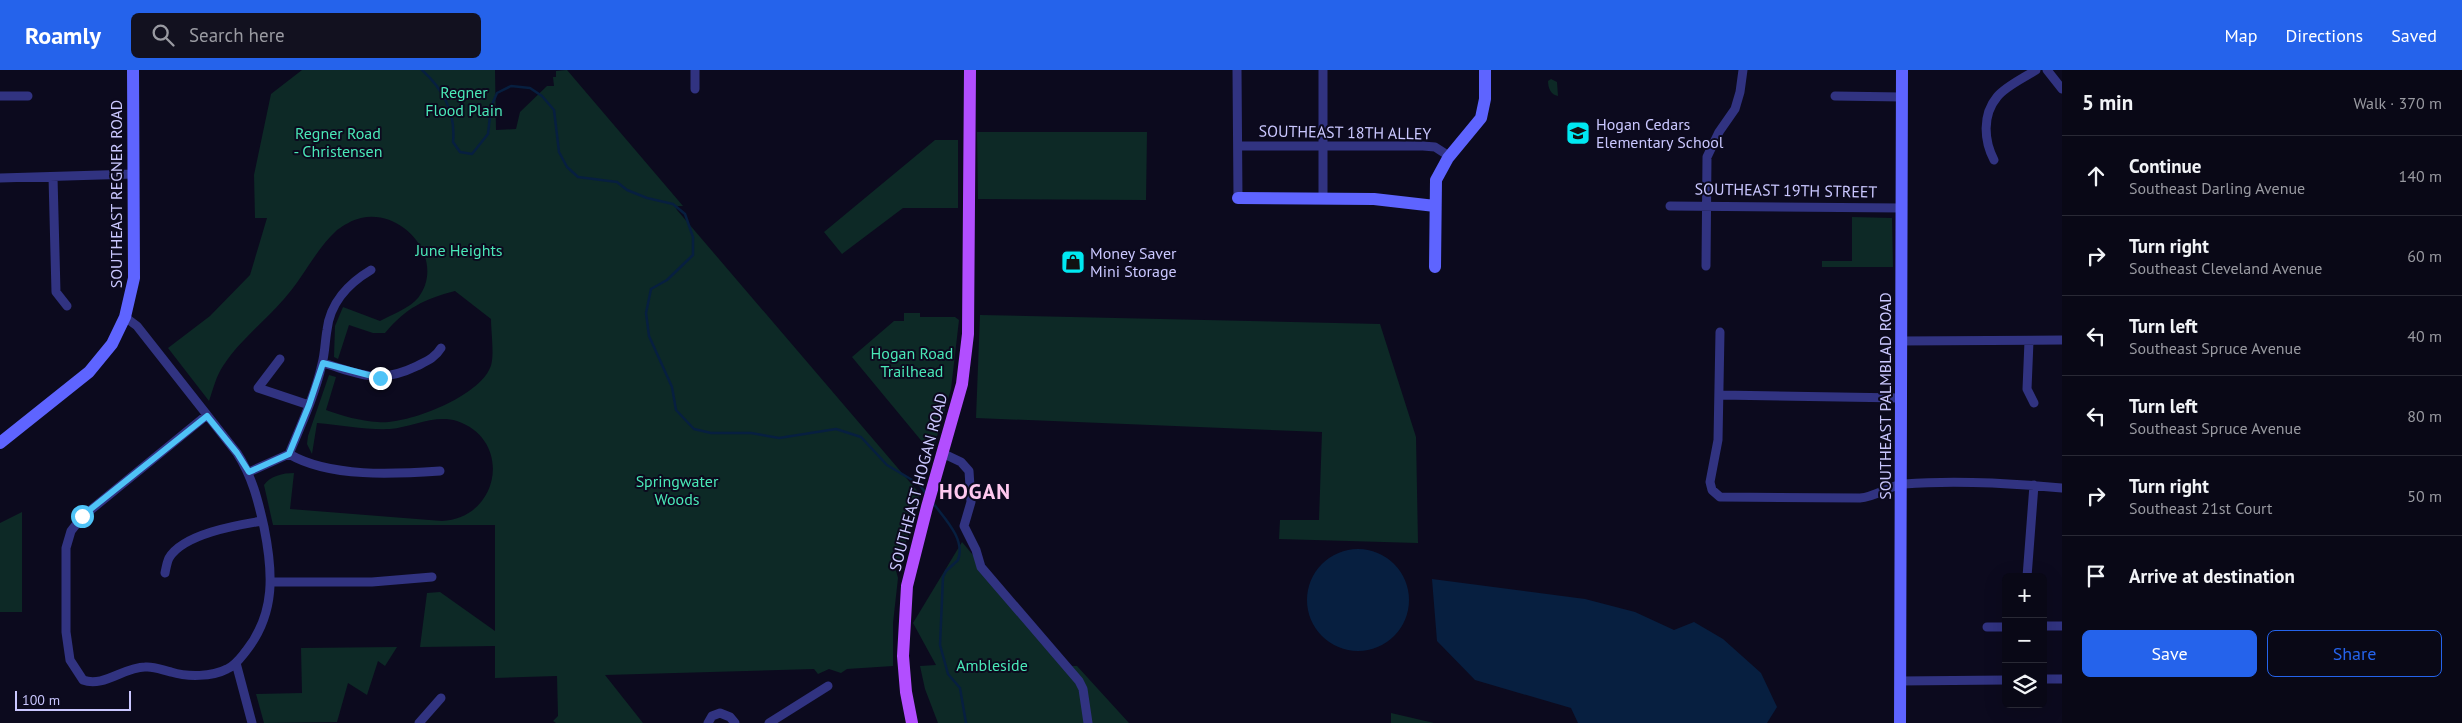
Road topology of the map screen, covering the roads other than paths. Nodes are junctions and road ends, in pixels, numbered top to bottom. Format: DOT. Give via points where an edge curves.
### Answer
graph roads {
  1 [pos="133,70"];
  2 [pos="695,70"];
  3 [pos="970,70"];
  4 [pos="1237,70"];
  5 [pos="1323,70"];
  6 [pos="1485,70"];
  7 [pos="1743,70"];
  8 [pos="1902,70"];
  9 [pos="2036,70"];
  10 [pos="2047,70"];
  11 [pos="695,89"];
  12 [pos="2062,90"];
  13 [pos="0,96"];
  14 [pos="28,96"];
  15 [pos="1835,96"];
  16 [pos="1902,97"];
  17 [pos="1238,146"];
  18 [pos="1323,146"];
  19 [pos="1449,156"];
  20 [pos="1994,160"];
  21 [pos="134,174"];
  22 [pos="53,177"];
  23 [pos="0,178"];
  24 [pos="1238,198"];
  25 [pos="1323,198"];
  26 [pos="1435,206"];
  27 [pos="1670,206"];
  28 [pos="1706,206"];
  29 [pos="1902,208"];
  30 [pos="1706,266"];
  31 [pos="1435,267"];
  32 [pos="371,270"];
  33 [pos="67,306"];
  34 [pos="126,317"];
  35 [pos="1720,332"];
  36 [pos="2062,340"];
  37 [pos="1901,341"];
  38 [pos="2029,341"];
  39 [pos="441,348"];
  40 [pos="280,359"];
  41 [pos="323,363"];
  42 [pos="1720,396"];
  43 [pos="1901,398"];
  44 [pos="2034,403"];
  45 [pos="309,405"];
  46 [pos="207,416"];
  47 [pos="0,443"];
  48 [pos="289,454"];
  49 [pos="942,454"];
  50 [pos="440,471"];
  51 [pos="249,472"];
  52 [pos="1901,484"];
  53 [pos="2034,485"];
  54 [pos="2062,488"];
  55 [pos="262,521"];
  56 [pos="165,573"];
  57 [pos="2027,573"];
  58 [pos="432,577"];
  59 [pos="272,582"];
  60 [pos="2047,626"];
  61 [pos="2062,626"];
  62 [pos="1987,627"];
  63 [pos="2002,627"];
  64 [pos="236,663"];
  65 [pos="2047,679"];
  66 [pos="2062,679"];
  67 [pos="2002,680"];
  68 [pos="1900,681"];
  69 [pos="828,686"];
  70 [pos="441,698"];
  71 [pos="252,723"];
  72 [pos="419,723"];
  73 [pos="708,723"];
  74 [pos="735,723"];
  75 [pos="768,723"];
  76 [pos="912,723"];
  77 [pos="1088,723"];
  78 [pos="1900,723"];
  1 -- 21 [label="street, SOUTHEAST REGNER ROAD"];
  2 -- 11 [label="street"];
  3 -- 49 [label="main road, SOUTHEAST HOGAN ROAD" via="968,334 962,384"];
  4 -- 17 [label="street"];
  5 -- 18 [label="street"];
  6 -- 19 [label="street" via="1481,118"];
  7 -- 28 [label="street" via="1735,109 1707,157"];
  8 -- 16 [label="street, SOUTHEAST PALMBLAD ROAD"];
  9 -- 20 [label="street" via="1998,96 1988,112 1987,147"];
  10 -- 12 [label="street"];
  13 -- 14 [label="street"];
  15 -- 16 [label="street"];
  16 -- 29 [label="street, SOUTHEAST PALMBLAD ROAD"];
  17 -- 18 [label="street, SOUTHEAST 18TH ALLEY"];
  17 -- 24 [label="street"];
  18 -- 19 [label="street, SOUTHEAST 18TH ALLEY" via="1429,146"];
  18 -- 25 [label="street"];
  19 -- 26 [label="street" via="1436,180"];
  21 -- 22 [label="street"];
  21 -- 34 [label="street, SOUTHEAST REGNER ROAD" via="134,278"];
  22 -- 23 [label="street"];
  22 -- 33 [label="street" via="56,292"];
  24 -- 25 [label="street"];
  25 -- 26 [label="street" via="1374,199"];
  26 -- 31 [label="street"];
  27 -- 28 [label="street, SOUTHEAST 19TH STREET"];
  28 -- 29 [label="street, SOUTHEAST 19TH STREET"];
  28 -- 30 [label="street"];
  29 -- 37 [label="street, SOUTHEAST PALMBLAD ROAD"];
  32 -- 41 [label="street" via="353,283 336,304 327,329"];
  34 -- 46 [label="street" via="137,326"];
  34 -- 47 [label="street, SOUTHEAST REGNER ROAD" via="112,344 89,372"];
  35 -- 42 [label="street"];
  36 -- 38 [label="street"];
  37 -- 38 [label="street"];
  37 -- 43 [label="street, SOUTHEAST PALMBLAD ROAD"];
  38 -- 44 [label="street" via="2027,389"];
  39 -- 41 [label="street" via="435,357 388,377 372,377"];
  40 -- 45 [label="street" via="258,388"];
  41 -- 45 [label="street"];
  42 -- 43 [label="street"];
  42 -- 52 [label="street" via="1718,445 1710,482 1712,490 1724,498 1860,498 1871,497"];
  43 -- 52 [label="street, SOUTHEAST PALMBLAD ROAD"];
  45 -- 48 [label="street"];
  46 -- 51 [label="street"];
  46 -- 64 [label="street" via="82,516 71,531 66,548 68,651 73,668 80,678 88,682 137,668 155,667 200,675 228,669"];
  48 -- 50 [label="street" via="312,464 343,470 398,474"];
  48 -- 51 [label="street"];
  49 -- 76 [label="main road, SOUTHEAST HOGAN ROAD" via="907,586 903,619 904,673"];
  49 -- 77 [label="street" via="965,465 969,471 971,502 964,526 981,567 1079,681"];
  51 -- 55 [label="street"];
  52 -- 53 [label="street"];
  52 -- 68 [label="street, SOUTHEAST PALMBLAD ROAD"];
  53 -- 54 [label="street"];
  53 -- 57 [label="street"];
  55 -- 56 [label="street" via="223,529 183,546 169,558"];
  55 -- 59 [label="street"];
  58 -- 59 [label="street" via="372,582"];
  59 -- 64 [label="street" via="264,622"];
  60 -- 61 [label="street"];
  62 -- 63 [label="street"];
  64 -- 71 [label="street"];
  65 -- 66 [label="street"];
  67 -- 68 [label="street"];
  68 -- 78 [label="street, SOUTHEAST PALMBLAD ROAD"];
  69 -- 75 [label="street"];
  70 -- 72 [label="street"];
  73 -- 74 [label="street" via="712,716 720,713"];
}
